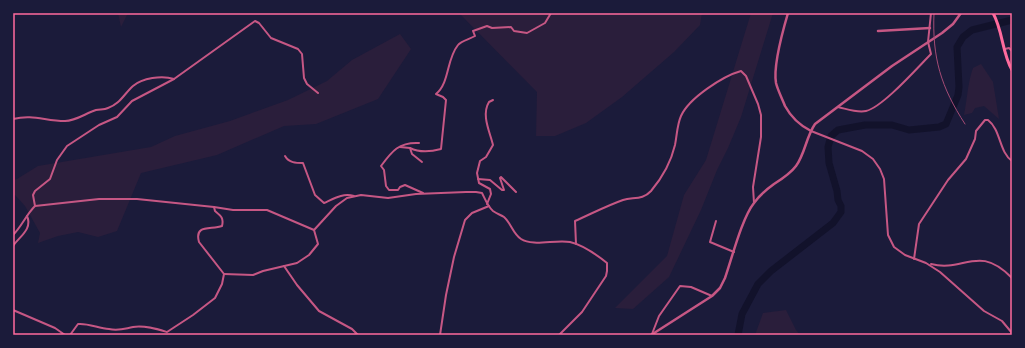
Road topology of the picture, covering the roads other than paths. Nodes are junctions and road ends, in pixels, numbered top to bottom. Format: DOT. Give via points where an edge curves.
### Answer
graph roads {
  1 [pos="551,13"];
  2 [pos="788,13"];
  3 [pos="930,13"];
  4 [pos="961,13"];
  5 [pos="993,13"];
  6 [pos="930,28"];
  7 [pos="878,31"];
  8 [pos="928,42"];
  9 [pos="1004,48"];
  10 [pos="1012,51"];
  11 [pos="1012,70"];
  12 [pos="174,79"];
  13 [pos="318,93"];
  14 [pos="493,100"];
  15 [pos="838,107"];
  16 [pos="13,119"];
  17 [pos="811,131"];
  18 [pos="419,143"];
  19 [pos="399,147"];
  20 [pos="410,148"];
  21 [pos="285,156"];
  22 [pos="1012,161"];
  23 [pos="422,162"];
  24 [pos="478,179"];
  25 [pos="516,192"];
  26 [pos="426,195"];
  27 [pos="355,196"];
  28 [pos="754,203"];
  29 [pos="488,205"];
  30 [pos="35,206"];
  31 [pos="214,207"];
  32 [pos="26,215"];
  33 [pos="716,221"];
  34 [pos="314,230"];
  35 [pos="13,235"];
  36 [pos="576,244"];
  37 [pos="13,246"];
  38 [pos="734,252"];
  39 [pos="914,258"];
  40 [pos="926,263"];
  41 [pos="284,266"];
  42 [pos="224,274"];
  43 [pos="1012,278"];
  44 [pos="712,296"];
  45 [pos="13,310"];
  46 [pos="1012,333"];
  47 [pos="65,335"];
  48 [pos="69,335"];
  49 [pos="358,335"];
  50 [pos="440,335"];
  51 [pos="559,335"];
  52 [pos="651,335"];
  1 -- 20 [label="street" via="545,22 527,33 514,31 511,27 487,26 473,31 475,36 459,44 452,55 446,80 436,94 446,100 441,150 424,152"];
  2 -- 17 [label="street" via="776,64 776,82 792,117"];
  3 -- 6 [label="street"];
  4 -- 8 [label="street" via="950,27"];
  5 -- 9 [label="main road"];
  6 -- 7 [label="street"];
  6 -- 8 [label="street"];
  8 -- 15 [label="street"];
  8 -- 15 [label="street" via="931,54 875,107 858,112"];
  9 -- 10 [label="street"];
  9 -- 11 [label="main road"];
  12 -- 13 [label="street" via="255,21 259,22 271,38 298,49 302,54 304,78"];
  12 -- 16 [label="street" via="158,77 140,82 117,104 67,121 35,117"];
  12 -- 30 [label="street" via="137,98 117,117 99,125 67,146 56,160 50,179 33,194"];
  14 -- 24 [label="street" via="489,102 485,111 493,145 486,158 480,161"];
  15 -- 17 [label="street" via="817,122"];
  17 -- 28 [label="street" via="796,167"];
  17 -- 40 [label="street" via="862,151 873,159 884,179 890,241 899,252"];
  18 -- 19 [label="street" via="405,143"];
  19 -- 20 [label="street"];
  19 -- 26 [label="street" via="381,166 386,186 389,190 398,190 405,185"];
  20 -- 23 [label="street" via="412,154"];
  21 -- 27 [label="street" via="287,160 303,163 315,195 324,203 347,194"];
  22 -- 39 [label="street" via="1005,153 998,132 991,122 985,120 976,131 966,159 948,180 919,224"];
  24 -- 25 [label="street" via="490,180 504,190 501,177"];
  24 -- 29 [label="street" via="479,183 490,189"];
  26 -- 27 [label="street" via="388,198"];
  26 -- 29 [label="street" via="476,192 482,193"];
  27 -- 34 [label="street" via="336,206"];
  28 -- 36 [label="street" via="753,187 761,137 761,115 746,76 741,71 710,87 693,100 681,114 671,158 651,191 641,198 624,200 575,221"];
  28 -- 38 [label="street" via="747,214"];
  29 -- 36 [label="street" via="505,218 521,239 528,242 553,241"];
  29 -- 50 [label="street" via="472,213 465,220 442,314"];
  30 -- 31 [label="street" via="99,199 137,199"];
  30 -- 32 [label="street"];
  31 -- 34 [label="street" via="267,210"];
  31 -- 42 [label="street" via="221,216 222,226 201,230 198,237 199,242"];
  32 -- 35 [label="street"];
  32 -- 37 [label="street" via="29,225"];
  33 -- 38 [label="street" via="710,242"];
  34 -- 41 [label="street" via="318,244 309,255 297,263"];
  36 -- 51 [label="street" via="600,257 607,263 608,271 582,312"];
  38 -- 44 [label="street" via="720,288"];
  40 -- 43 [label="street" via="945,266 972,260 986,261 1001,268"];
  40 -- 46 [label="street" via="943,274 986,312 1002,321"];
  41 -- 42 [label="street" via="252,274"];
  41 -- 49 [label="street" via="320,311"];
  42 -- 48 [label="street" via="215,298 167,332 135,327 108,329 85,323 78,324"];
  44 -- 52 [label="street"];
  44 -- 52 [label="street" via="691,287 680,286 659,316"];
  45 -- 47 [label="street"];
}
